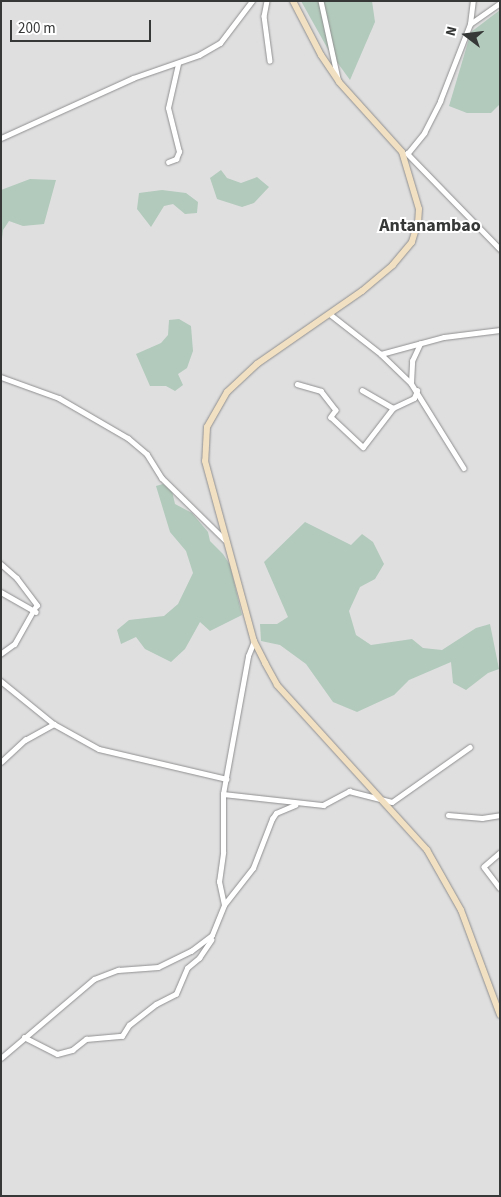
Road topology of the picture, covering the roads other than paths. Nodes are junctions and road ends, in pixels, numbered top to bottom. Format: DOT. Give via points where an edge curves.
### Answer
graph roads {
  1 [pos="252,1"];
  2 [pos="267,1"];
  3 [pos="321,1"];
  4 [pos="473,1"];
  5 [pos="294,2"];
  6 [pos="500,3"];
  7 [pos="470,24"];
  8 [pos="270,61"];
  9 [pos="178,64"];
  10 [pos="339,82"];
  11 [pos="1,138"];
  12 [pos="405,153"];
  13 [pos="168,162"];
  14 [pos="500,249"];
  15 [pos="330,314"];
  16 [pos="500,330"];
  17 [pos="420,344"];
  18 [pos="381,354"];
  19 [pos="1,378"];
  20 [pos="411,383"];
  21 [pos="297,384"];
  22 [pos="362,390"];
  23 [pos="417,391"];
  24 [pos="393,408"];
  25 [pos="464,468"];
  26 [pos="230,544"];
  27 [pos="1,564"];
  28 [pos="1,592"];
  29 [pos="36,612"];
  30 [pos="254,642"];
  31 [pos="1,654"];
  32 [pos="1,681"];
  33 [pos="54,724"];
  34 [pos="470,747"];
  35 [pos="1,762"];
  36 [pos="228,779"];
  37 [pos="223,794"];
  38 [pos="386,803"];
  39 [pos="298,804"];
  40 [pos="448,815"];
  41 [pos="500,815"];
  42 [pos="500,854"];
  43 [pos="500,888"];
  44 [pos="224,905"];
  45 [pos="211,940"];
  46 [pos="500,1015"];
  47 [pos="24,1037"];
  48 [pos="1,1058"];
  1 -- 9 [label="street" via="220,43"];
  2 -- 8 [label="street" via="264,16"];
  3 -- 10 [label="street"];
  4 -- 7 [label="street"];
  5 -- 10 [label="main road"];
  6 -- 7 [label="street"];
  7 -- 12 [label="street" via="424,133"];
  9 -- 11 [label="street" via="124,81"];
  9 -- 13 [label="street" via="168,108 179,152 176,159"];
  10 -- 12 [label="main road"];
  12 -- 14 [label="street"];
  12 -- 15 [label="main road" via="419,209 415,234 394,265"];
  15 -- 18 [label="street"];
  15 -- 26 [label="main road" via="248,372 227,392 209,422 205,461"];
  16 -- 17 [label="street" via="468,332"];
  17 -- 18 [label="street"];
  17 -- 20 [label="street" via="412,361"];
  18 -- 20 [label="street"];
  19 -- 26 [label="street" via="59,398 128,438 147,454 162,478"];
  20 -- 23 [label="street"];
  21 -- 24 [label="street" via="321,391 336,410 331,416 363,447"];
  22 -- 24 [label="street"];
  23 -- 24 [label="street" via="414,398"];
  23 -- 25 [label="street"];
  26 -- 30 [label="main road"];
  27 -- 29 [label="street" via="30,595 37,605"];
  28 -- 29 [label="street"];
  29 -- 31 [label="street" via="15,644"];
  30 -- 36 [label="street" via="248,656"];
  30 -- 38 [label="main road" via="277,685"];
  32 -- 33 [label="street"];
  33 -- 35 [label="street" via="25,740"];
  33 -- 36 [label="street" via="99,749"];
  34 -- 38 [label="street"];
  36 -- 37 [label="street"];
  37 -- 39 [label="street"];
  37 -- 44 [label="street" via="223,852 219,882"];
  38 -- 39 [label="street" via="349,791 323,806"];
  38 -- 46 [label="main road" via="427,850 450,887"];
  39 -- 44 [label="street" via="276,813 253,868"];
  40 -- 41 [label="street" via="482,818"];
  42 -- 43 [label="street" via="484,867"];
  44 -- 47 [label="street" via="212,935 191,951 158,967 118,970 94,980"];
  45 -- 47 [label="street" via="199,958 187,968 176,994 156,1004 129,1025 122,1036 86,1039 72,1050 57,1054"];
  47 -- 48 [label="street"];
}
